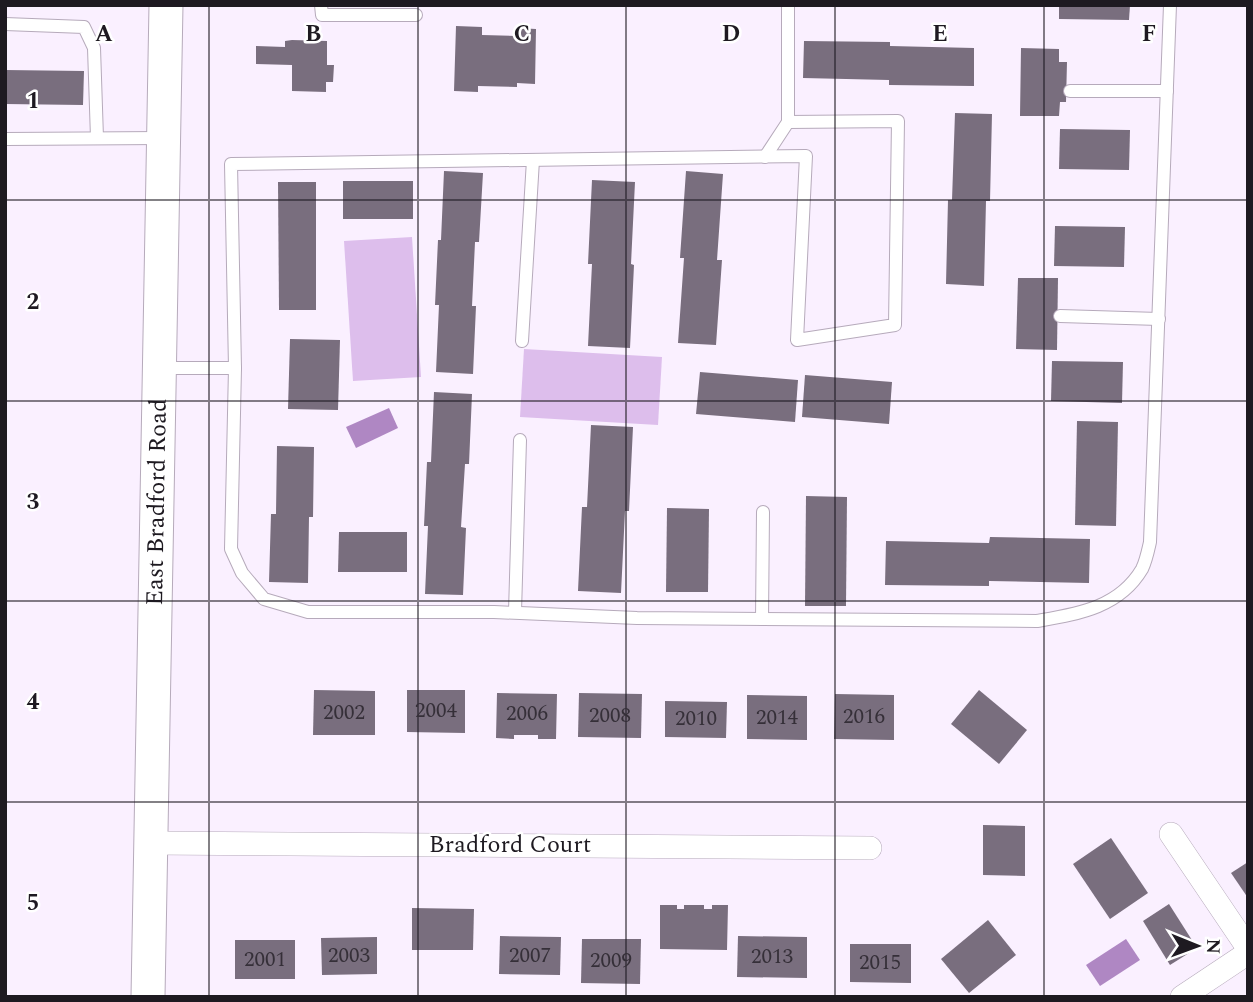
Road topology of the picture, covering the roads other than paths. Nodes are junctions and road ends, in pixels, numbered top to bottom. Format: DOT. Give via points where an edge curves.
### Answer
graph roads {
  1 [pos="166,5"];
  2 [pos="321,5"];
  3 [pos="788,5"];
  4 [pos="1170,5"];
  5 [pos="416,15"];
  6 [pos="5,24"];
  7 [pos="1070,91"];
  8 [pos="1167,91"];
  9 [pos="788,122"];
  10 [pos="97,138"];
  11 [pos="163,138"];
  12 [pos="5,139"];
  13 [pos="765,157"];
  14 [pos="533,160"];
  15 [pos="1060,316"];
  16 [pos="1159,319"];
  17 [pos="523,341"];
  18 [pos="159,368"];
  19 [pos="235,368"];
  20 [pos="520,440"];
  21 [pos="763,512"];
  22 [pos="515,612"];
  23 [pos="762,619"];
  24 [pos="1171,834"];
  25 [pos="150,843"];
  26 [pos="870,848"];
  27 [pos="1248,951"];
  28 [pos="148,997"];
  29 [pos="1182,997"];
  1 -- 11 [label="street, East Bradford Road"];
  2 -- 5 [label="lane" via="322,15"];
  3 -- 9 [label="lane"];
  4 -- 8 [label="lane"];
  6 -- 10 [label="lane" via="84,27 93,48"];
  7 -- 8 [label="lane"];
  8 -- 16 [label="lane"];
  9 -- 13 [label="lane"];
  9 -- 13 [label="lane" via="898,121 895,325 797,340 806,156"];
  10 -- 11 [label="lane"];
  10 -- 12 [label="lane"];
  11 -- 18 [label="street, East Bradford Road"];
  13 -- 14 [label="lane"];
  14 -- 17 [label="lane"];
  14 -- 19 [label="lane" via="231,164"];
  15 -- 16 [label="lane"];
  16 -- 23 [label="lane" via="1150,542 1143,567 1126,589 1101,607 1037,621"];
  18 -- 19 [label="lane"];
  18 -- 25 [label="street, East Bradford Road"];
  19 -- 22 [label="lane" via="231,549 242,573 264,599 308,612"];
  20 -- 22 [label="lane"];
  21 -- 23 [label="lane"];
  22 -- 23 [label="lane"];
  24 -- 27 [label="street"];
  25 -- 26 [label="street, Bradford Court"];
  25 -- 28 [label="street, East Bradford Road"];
  27 -- 29 [label="street"];
}
